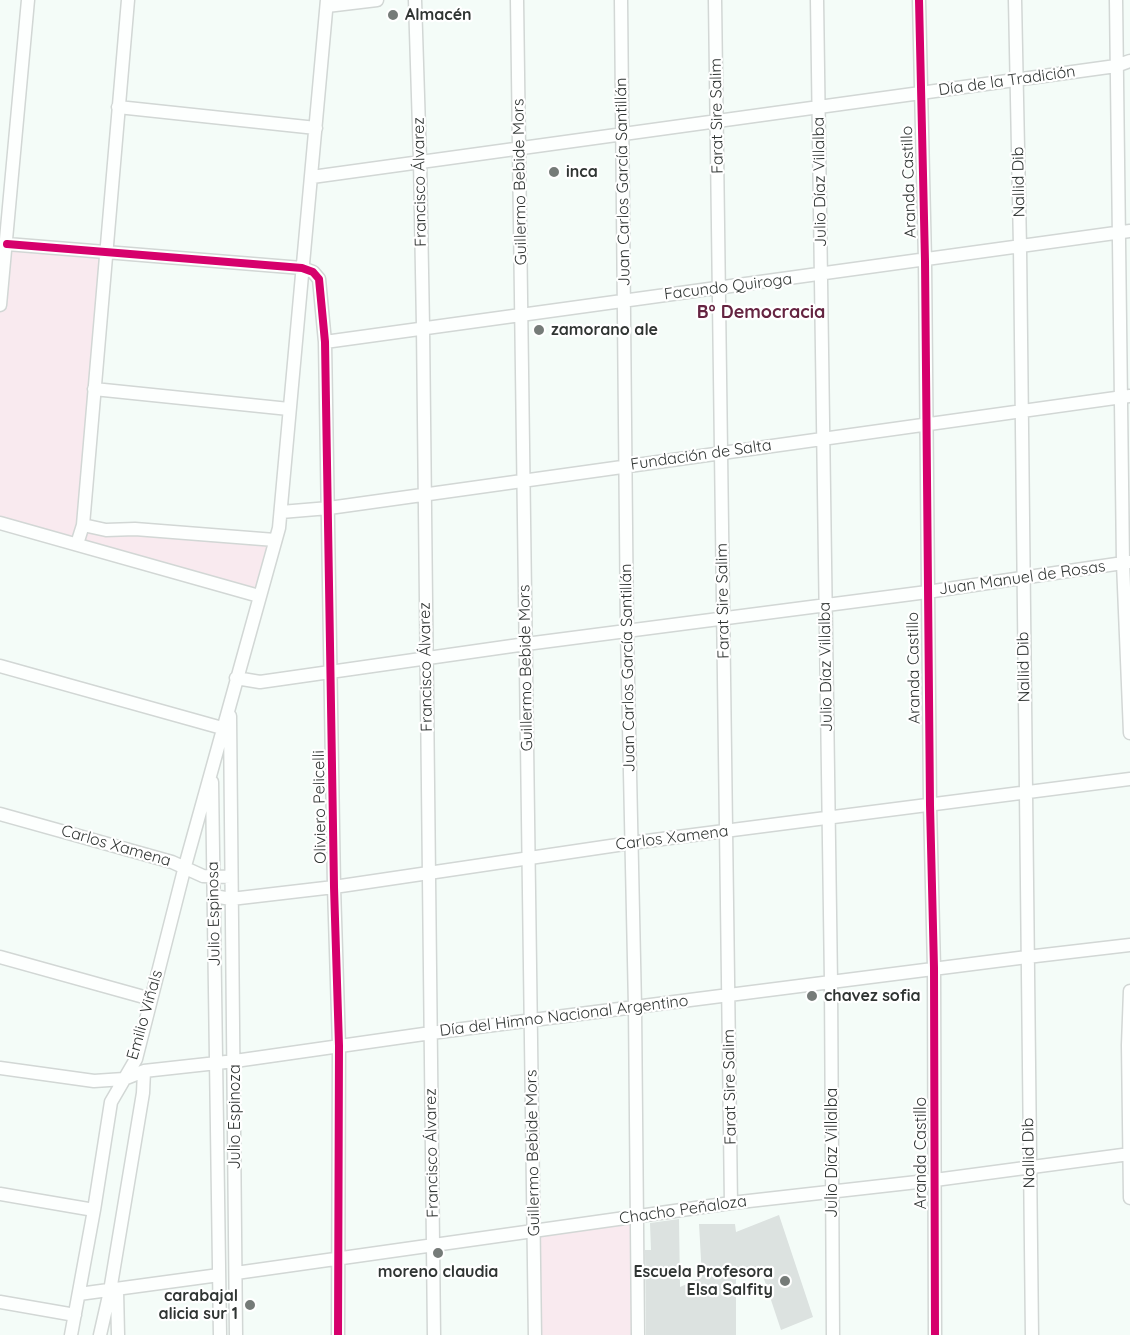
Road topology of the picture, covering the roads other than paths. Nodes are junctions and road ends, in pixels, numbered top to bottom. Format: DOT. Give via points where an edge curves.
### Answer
graph roads {
  1 [pos="28,0"];
  2 [pos="128,0"];
  3 [pos="377,0"];
  4 [pos="415,0"];
  5 [pos="517,0"];
  6 [pos="621,0"];
  7 [pos="715,0"];
  8 [pos="817,0"];
  9 [pos="919,0"];
  10 [pos="1015,0"];
  11 [pos="1116,0"];
  12 [pos="327,3"];
  13 [pos="1130,61"];
  14 [pos="1116,66"];
  15 [pos="1017,80"];
  16 [pos="920,93"];
  17 [pos="118,107"];
  18 [pos="819,107"];
  19 [pos="716,120"];
  20 [pos="316,128"];
  21 [pos="622,134"];
  22 [pos="520,147"];
  23 [pos="420,160"];
  24 [pos="312,177"];
  25 [pos="5,198"];
  26 [pos="1125,232"];
  27 [pos="7,244"];
  28 [pos="1020,247"];
  29 [pos="105,252"];
  30 [pos="925,261"];
  31 [pos="303,268"];
  32 [pos="822,275"];
  33 [pos="720,288"];
  34 [pos="625,300"];
  35 [pos="0,305"];
  36 [pos="521,314"];
  37 [pos="423,327"];
  38 [pos="325,342"];
  39 [pos="94,389"];
  40 [pos="1126,396"];
  41 [pos="289,409"];
  42 [pos="1020,411"];
  43 [pos="925,424"];
  44 [pos="823,438"];
  45 [pos="721,454"];
  46 [pos="626,465"];
  47 [pos="524,481"];
  48 [pos="424,493"];
  49 [pos="329,508"];
  50 [pos="281,512"];
  51 [pos="0,523"];
  52 [pos="83,525"];
  53 [pos="275,540"];
  54 [pos="77,543"];
  55 [pos="1126,563"];
  56 [pos="1023,578"];
  57 [pos="927,592"];
  58 [pos="259,596"];
  59 [pos="824,604"];
  60 [pos="724,619"];
  61 [pos="627,632"];
  62 [pos="526,644"];
  63 [pos="426,658"];
  64 [pos="0,666"];
  65 [pos="331,672"];
  66 [pos="236,678"];
  67 [pos="230,700"];
  68 [pos="222,728"];
  69 [pos="1130,733"];
  70 [pos="212,766"];
  71 [pos="1130,779"];
  72 [pos="1025,792"];
  73 [pos="930,805"];
  74 [pos="0,814"];
  75 [pos="828,818"];
  76 [pos="726,831"];
  77 [pos="631,843"];
  78 [pos="527,858"];
  79 [pos="184,866"];
  80 [pos="429,873"];
  81 [pos="213,877"];
  82 [pos="231,877"];
  83 [pos="334,887"];
  84 [pos="214,896"];
  85 [pos="231,899"];
  86 [pos="1130,945"];
  87 [pos="0,957"];
  88 [pos="1027,957"];
  89 [pos="934,968"];
  90 [pos="831,982"];
  91 [pos="1130,991"];
  92 [pos="728,996"];
  93 [pos="151,999"];
  94 [pos="635,1007"];
  95 [pos="531,1020"];
  96 [pos="431,1033"];
  97 [pos="339,1046"];
  98 [pos="235,1061"];
  99 [pos="217,1063"];
  100 [pos="0,1068"];
  101 [pos="144,1071"];
  102 [pos="124,1079"];
  103 [pos="1130,1154"];
  104 [pos="1029,1167"];
  105 [pos="934,1180"];
  106 [pos="832,1191"];
  107 [pos="0,1194"];
  108 [pos="1130,1198"];
  109 [pos="731,1203"];
  110 [pos="94,1210"];
  111 [pos="637,1216"];
  112 [pos="535,1230"];
  113 [pos="433,1245"];
  114 [pos="337,1260"];
  115 [pos="236,1273"];
  116 [pos="219,1275"];
  117 [pos="114,1290"];
  118 [pos="79,1294"];
  119 [pos="0,1302"];
  120 [pos="75,1315"];
  121 [pos="71,1335"];
  122 [pos="100,1335"];
  123 [pos="118,1335"];
  124 [pos="220,1335"];
  125 [pos="236,1335"];
  126 [pos="338,1335"];
  127 [pos="434,1335"];
  128 [pos="535,1335"];
  129 [pos="638,1335"];
  130 [pos="833,1335"];
  131 [pos="935,1335"];
  132 [pos="1032,1335"];
  1 -- 25 [label="street"];
  2 -- 17 [label="street"];
  3 -- 12 [label="street"];
  4 -- 23 [label="street, Francisco Álvarez"];
  5 -- 22 [label="street, Guillermo Bebide Mors"];
  6 -- 21 [label="street, Juan Carlos García Santillán"];
  7 -- 19 [label="street, Farat Sire Salim"];
  8 -- 18 [label="street, Julio Díaz Villalba"];
  9 -- 16 [label="street, Aranda Castillo"];
  10 -- 15 [label="street, Nallid Dib"];
  11 -- 14 [label="street"];
  12 -- 20 [label="street"];
  13 -- 14 [label="street, Día de la Tradición"];
  14 -- 15 [label="street, Día de la Tradición"];
  14 -- 26 [label="street"];
  15 -- 16 [label="street, Día de la Tradición"];
  15 -- 28 [label="street, Nallid Dib"];
  16 -- 18 [label="street, Día de la Tradición"];
  16 -- 30 [label="street, Aranda Castillo"];
  17 -- 20 [label="street"];
  17 -- 29 [label="street"];
  18 -- 19 [label="street, Día de la Tradición"];
  18 -- 32 [label="street, Julio Díaz Villalba"];
  19 -- 21 [label="street, Día de la Tradición"];
  19 -- 33 [label="street, Farat Sire Salim"];
  20 -- 24 [label="street"];
  21 -- 22 [label="street, Día de la Tradición"];
  21 -- 34 [label="street, Juan Carlos García Santillán"];
  22 -- 23 [label="street, Día de la Tradición"];
  22 -- 36 [label="street, Guillermo Bebide Mors"];
  23 -- 24 [label="street, Día de la Tradición"];
  23 -- 37 [label="street, Francisco Álvarez"];
  24 -- 31 [label="street"];
  25 -- 27 [label="street"];
  26 -- 28 [label="street, Facundo Quiroga"];
  26 -- 40 [label="street"];
  27 -- 29 [label="street"];
  27 -- 35 [label="street"];
  28 -- 30 [label="street, Facundo Quiroga"];
  28 -- 42 [label="street, Nallid Dib"];
  29 -- 31 [label="street"];
  29 -- 39 [label="street"];
  30 -- 32 [label="street, Facundo Quiroga"];
  30 -- 43 [label="street, Aranda Castillo"];
  31 -- 38 [label="street, Oliviero Pelicelli" via="319,279"];
  31 -- 41 [label="street"];
  32 -- 33 [label="street, Facundo Quiroga"];
  32 -- 44 [label="street, Julio Díaz Villalba"];
  33 -- 34 [label="street, Facundo Quiroga"];
  33 -- 45 [label="street, Farat Sire Salim"];
  34 -- 36 [label="street, Facundo Quiroga"];
  34 -- 46 [label="street, Juan Carlos García Santillán"];
  36 -- 37 [label="street, Facundo Quiroga"];
  36 -- 47 [label="street, Guillermo Bebide Mors"];
  37 -- 38 [label="street, Facundo Quiroga"];
  37 -- 48 [label="street, Francisco Álvarez"];
  38 -- 49 [label="street, Oliviero Pelicelli"];
  39 -- 41 [label="street"];
  39 -- 52 [label="street"];
  40 -- 42 [label="street, Fundación de Salta"];
  40 -- 55 [label="street"];
  41 -- 50 [label="street"];
  42 -- 43 [label="street, Fundación de Salta"];
  42 -- 56 [label="street, Nallid Dib"];
  43 -- 44 [label="street, Fundación de Salta"];
  43 -- 57 [label="street, Aranda Castillo"];
  44 -- 45 [label="street, Fundación de Salta"];
  44 -- 59 [label="street, Julio Díaz Villalba"];
  45 -- 46 [label="street, Fundación de Salta"];
  45 -- 60 [label="street, Farat Sire Salim"];
  46 -- 47 [label="street, Fundación de Salta"];
  46 -- 61 [label="street, Juan Carlos García Santillán"];
  47 -- 48 [label="street, Fundación de Salta"];
  47 -- 62 [label="street, Guillermo Bebide Mors"];
  48 -- 49 [label="street, Fundación de Salta"];
  48 -- 63 [label="street, Francisco Álvarez"];
  49 -- 50 [label="street, Fundación de Salta"];
  49 -- 65 [label="street, Oliviero Pelicelli"];
  50 -- 53 [label="street"];
  51 -- 54 [label="street"];
  52 -- 53 [label="street" via="106,530"];
  52 -- 54 [label="street"];
  53 -- 58 [label="street"];
  54 -- 58 [label="street"];
  55 -- 56 [label="street, Juan Manuel de Rosas"];
  55 -- 69 [label="street"];
  56 -- 57 [label="street, Juan Manuel de Rosas"];
  56 -- 72 [label="street, Nallid Dib"];
  57 -- 59 [label="street, Juan Manuel de Rosas"];
  57 -- 73 [label="street, Aranda Castillo"];
  58 -- 66 [label="street"];
  59 -- 60 [label="street, Juan Manuel de Rosas"];
  59 -- 75 [label="street, Julio Díaz Villalba"];
  60 -- 61 [label="street, Juan Manuel de Rosas"];
  60 -- 76 [label="street, Farat Sire Salim"];
  61 -- 62 [label="street, Juan Manuel de Rosas"];
  61 -- 77 [label="street, Juan Carlos García Santillán"];
  62 -- 63 [label="street, Juan Manuel de Rosas"];
  62 -- 78 [label="street, Guillermo Bebide Mors"];
  63 -- 65 [label="street, Juan Manuel de Rosas"];
  63 -- 80 [label="street, Francisco Álvarez"];
  64 -- 68 [label="street"];
  65 -- 66 [label="street, Juan Manuel de Rosas" via="260,682"];
  65 -- 83 [label="street, Oliviero Pelicelli"];
  66 -- 67 [label="street"];
  67 -- 68 [label="street"];
  67 -- 82 [label="street, Julio Espinosa"];
  68 -- 70 [label="street"];
  70 -- 79 [label="street, Emilio Viñals"];
  70 -- 81 [label="street, Julio Espinosa"];
  71 -- 72 [label="street, Carlos Xamena"];
  72 -- 73 [label="street, Carlos Xamena"];
  72 -- 88 [label="street, Nallid Dib"];
  73 -- 75 [label="street, Carlos Xamena"];
  73 -- 89 [label="street, Aranda Castillo"];
  74 -- 79 [label="street, Carlos Xamena"];
  75 -- 76 [label="street, Carlos Xamena"];
  75 -- 90 [label="street, Julio Díaz Villalba"];
  76 -- 77 [label="street, Carlos Xamena"];
  76 -- 92 [label="street, Farat Sire Salim"];
  77 -- 78 [label="street, Carlos Xamena"];
  77 -- 94 [label="street, Juan Carlos García Santillán"];
  78 -- 80 [label="street, Carlos Xamena"];
  78 -- 95 [label="street, Guillermo Bebide Mors"];
  79 -- 81 [label="street, Carlos Xamena"];
  79 -- 93 [label="street, Emilio Viñals"];
  80 -- 83 [label="street, Carlos Xamena"];
  80 -- 96 [label="street, Francisco Álvarez"];
  81 -- 82 [label="street, Carlos Xamena"];
  81 -- 84 [label="street, Julio Espinosa"];
  82 -- 85 [label="street, Julio Espinosa"];
  83 -- 85 [label="street, Carlos Xamena"];
  83 -- 97 [label="street, Oliviero Pelicelli"];
  84 -- 85 [label="street, Carlos Xamena"];
  84 -- 99 [label="street, Julio Espinosa"];
  85 -- 98 [label="street, Julio Espinoza"];
  86 -- 88 [label="street, Día del Himno Nacional Argentino"];
  87 -- 93 [label="street"];
  88 -- 89 [label="street, Día del Himno Nacional Argentino"];
  88 -- 104 [label="street, Nallid Dib"];
  89 -- 90 [label="street, Día del Himno Nacional Argentino"];
  89 -- 105 [label="street, Aranda Castillo"];
  90 -- 92 [label="street, Día del Himno Nacional Argentino"];
  90 -- 106 [label="street, Julio Díaz Villalba"];
  91 -- 103 [label="street"];
  92 -- 94 [label="street, Día del Himno Nacional Argentino"];
  92 -- 109 [label="street, Farat Sire Salim"];
  93 -- 102 [label="street, Emilio Viñals" via="136,1059"];
  94 -- 95 [label="street, Día del Himno Nacional Argentino"];
  94 -- 111 [label="street, Juan Carlos García Santillán"];
  95 -- 96 [label="street, Día del Himno Nacional Argentino"];
  95 -- 112 [label="street, Guillermo Bebide Mors"];
  96 -- 97 [label="street, Día del Himno Nacional Argentino"];
  96 -- 113 [label="street, Francisco Álvarez"];
  97 -- 98 [label="street, Día del Himno Nacional Argentino"];
  97 -- 114 [label="street, Oliviero Pelicelli"];
  98 -- 99 [label="street, Día del Himno Nacional Argentino"];
  98 -- 115 [label="street, Julio Espinoza"];
  99 -- 101 [label="street, Día del Himno Nacional Argentino"];
  99 -- 116 [label="street, Julio Espinoza"];
  100 -- 102 [label="street, Día del Himno Nacional Argentino" via="94,1081"];
  101 -- 102 [label="street, Día del Himno Nacional Argentino"];
  101 -- 117 [label="street, Emilio Viñals"];
  102 -- 110 [label="street, Emilio Viñals" via="111,1102"];
  103 -- 104 [label="street, Chacho Peñaloza"];
  103 -- 108 [label="street"];
  104 -- 105 [label="street, Chacho Peñaloza"];
  104 -- 132 [label="street, Nallid Dib"];
  105 -- 106 [label="street, Chacho Peñaloza"];
  105 -- 131 [label="street, Aranda Castillo"];
  106 -- 109 [label="street, Chacho Peñaloza"];
  106 -- 130 [label="street, Julio Díaz Villalba"];
  107 -- 110 [label="street"];
  109 -- 111 [label="street, Chacho Peñaloza"];
  110 -- 118 [label="street, Emilio Viñals"];
  111 -- 112 [label="street, Chacho Peñaloza"];
  111 -- 129 [label="street, Juan Carlos García Santillán"];
  112 -- 113 [label="street, Chacho Peñaloza"];
  112 -- 128 [label="street, Guillermo Bebide Mors"];
  113 -- 114 [label="street, Chacho Peñaloza"];
  113 -- 127 [label="street, Francisco Álvarez"];
  114 -- 115 [label="street, Chacho Peñaloza"];
  114 -- 126 [label="street, Oliviero Pelicelli"];
  115 -- 125 [label="street, Julio Espinoza"];
  116 -- 117 [label="street"];
  116 -- 124 [label="street, Julio Espinoza"];
  117 -- 118 [label="street"];
  117 -- 122 [label="street, Emilio Viñals"];
  117 -- 123 [label="street"];
  118 -- 120 [label="street, Emilio Viñals"];
  119 -- 120 [label="street"];
  120 -- 121 [label="street, Emilio Viñals"];
}
